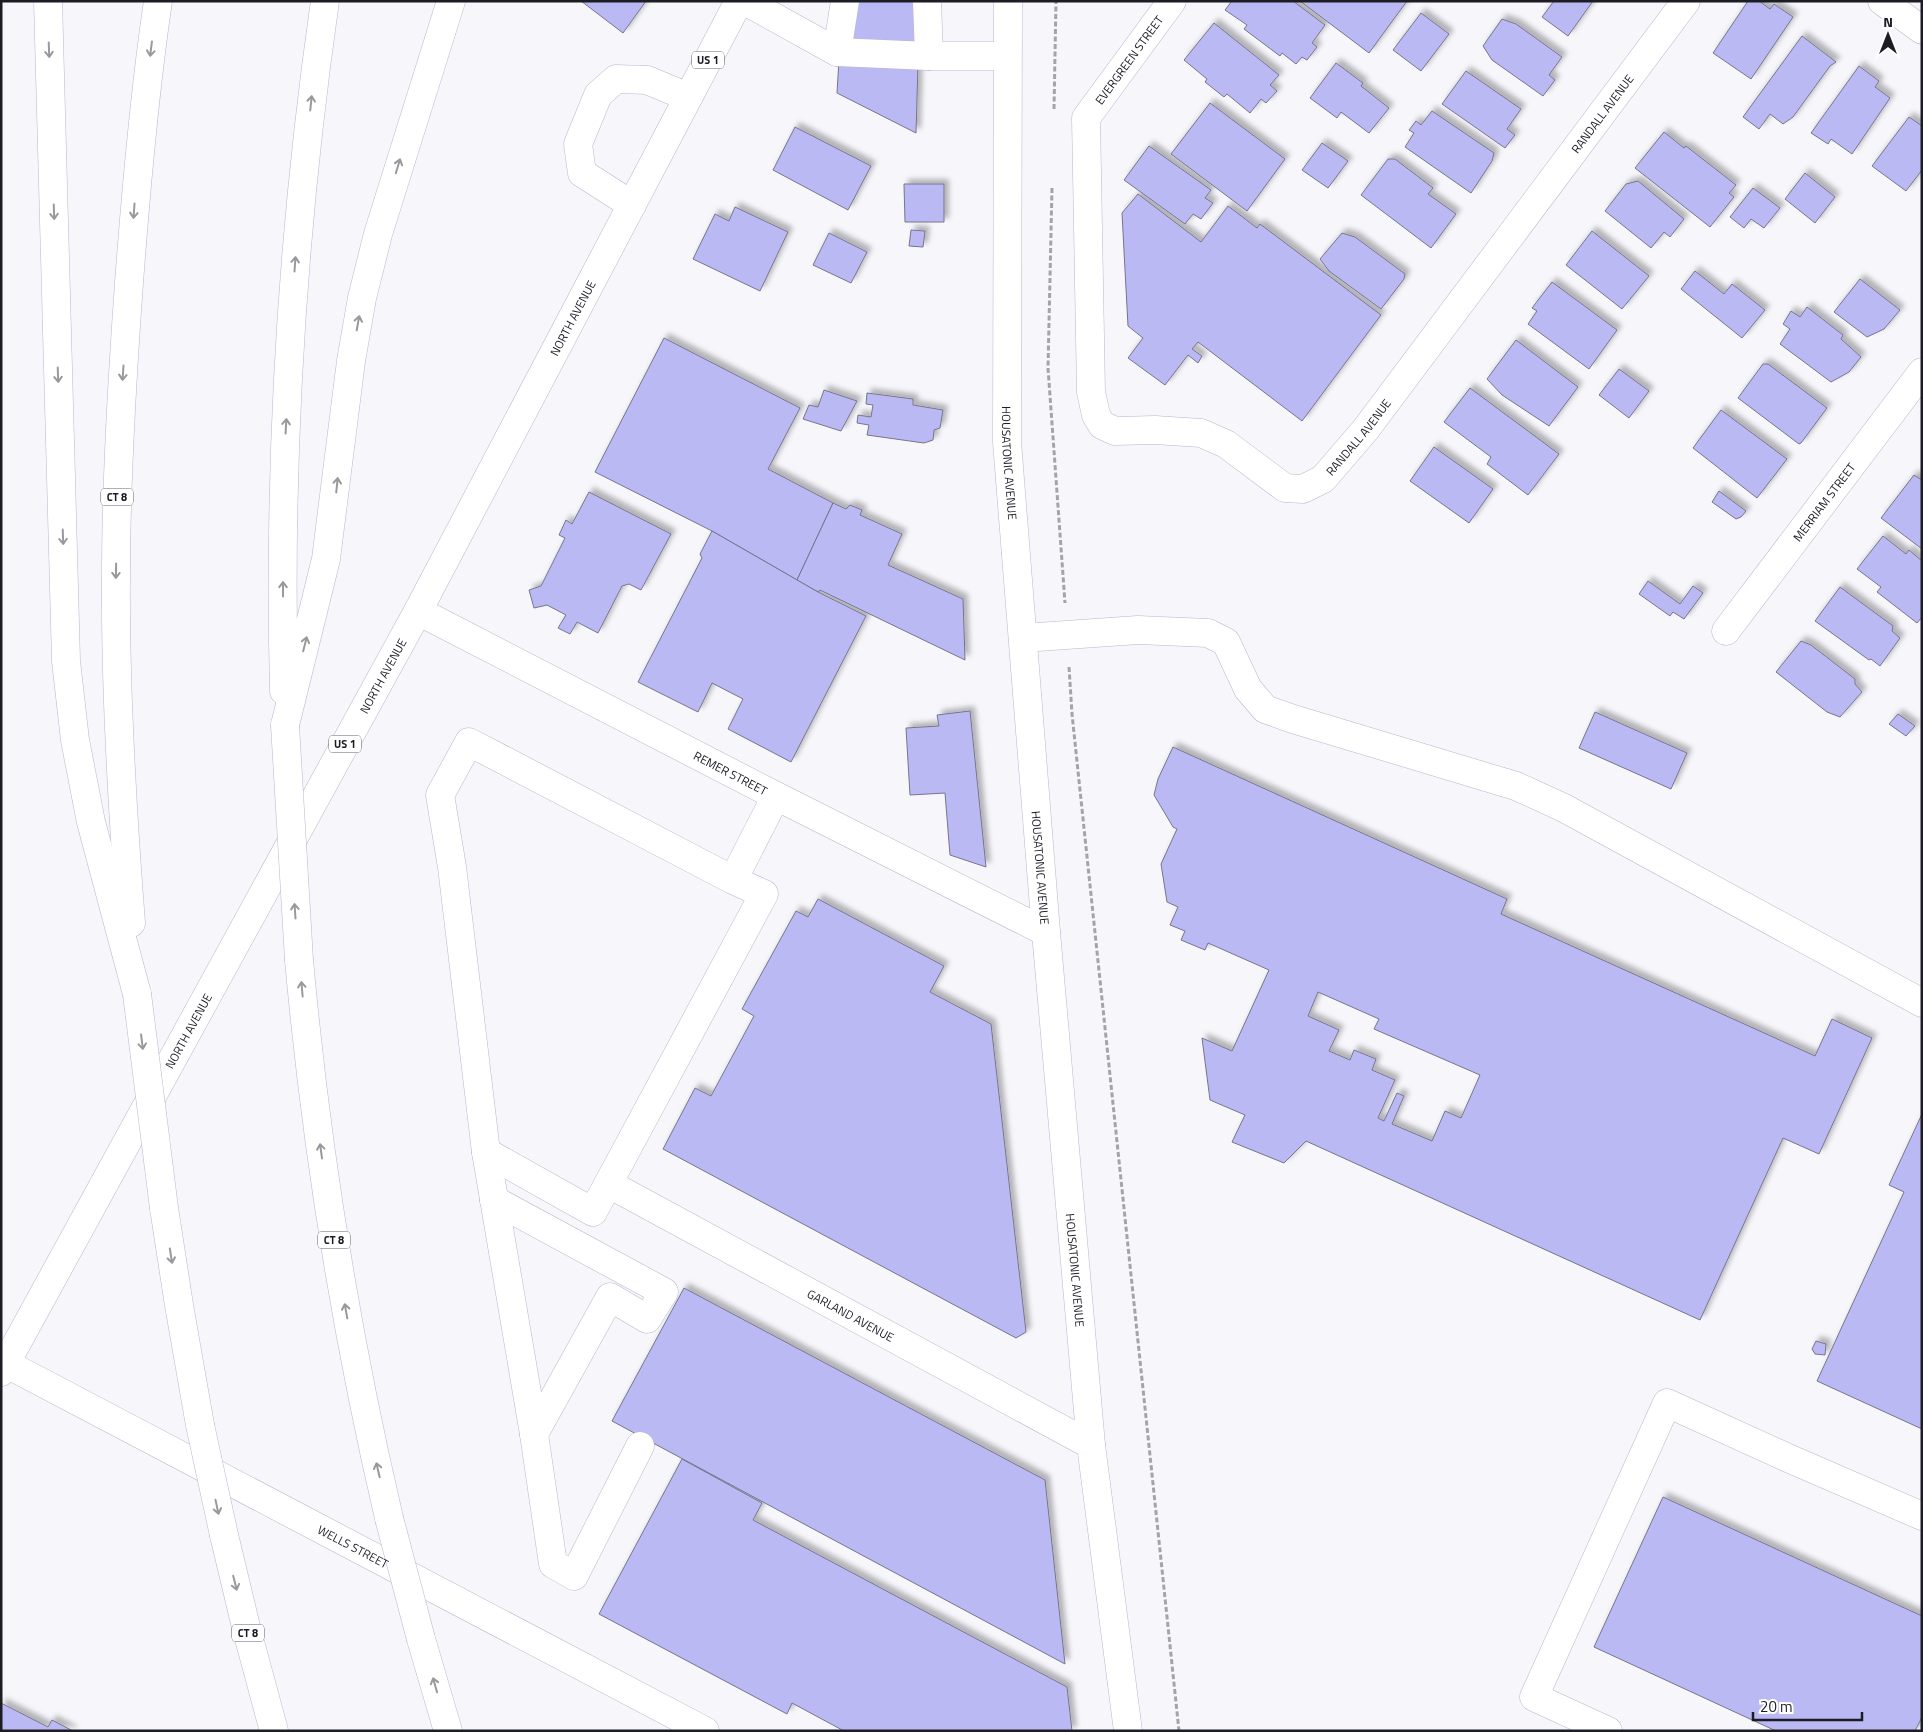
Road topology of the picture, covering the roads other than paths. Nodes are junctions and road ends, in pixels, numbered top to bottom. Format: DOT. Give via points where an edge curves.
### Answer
graph roads {
  1 [pos="48,1"];
  2 [pos="158,1"];
  3 [pos="325,1"];
  4 [pos="451,1"];
  5 [pos="739,1"];
  6 [pos="745,1"];
  7 [pos="844,1"];
  8 [pos="927,1"];
  9 [pos="1008,1"];
  10 [pos="1172,1"];
  11 [pos="1686,1"];
  12 [pos="1882,1"];
  13 [pos="1922,30"];
  14 [pos="837,52"];
  15 [pos="929,56"];
  16 [pos="1008,56"];
  17 [pos="688,97"];
  18 [pos="1086,118"];
  19 [pos="632,205"];
  20 [pos="1922,372"];
  21 [pos="418,611"];
  22 [pos="1726,631"];
  23 [pos="1024,638"];
  24 [pos="285,725"];
  25 [pos="776,796"];
  26 [pos="733,880"];
  27 [pos="1046,932"];
  28 [pos="136,994"];
  29 [pos="1922,1003"];
  30 [pos="486,1152"];
  31 [pos="609,1184"];
  32 [pos="494,1200"];
  33 [pos="3,1366"];
  34 [pos="534,1434"];
  35 [pos="1092,1445"];
  36 [pos="640,1446"];
  37 [pos="1922,1516"];
  38 [pos="274,1731"];
  39 [pos="448,1731"];
  40 [pos="705,1731"];
  41 [pos="1128,1731"];
  42 [pos="1608,1731"];
  1 -- 28 [label="main road, one-way" via="66,661 75,740 91,822"];
  2 -- 28 [label="main road, CT 8, one-way" via="136,178 119,443 116,575 123,822"];
  24 -- 3 [label="main road, CT 8, one-way" via="284,458 290,332 301,194"];
  24 -- 4 [label="main road, one-way" via="326,559 344,409 362,298 378,234"];
  5 -- 17 [label="main road, NORTH AVENUE / US 1"];
  6 -- 14 [label="main road"];
  7 -- 14 [label="main road"];
  8 -- 15 [label="main road"];
  9 -- 16 [label="main road, HOUSATONIC AVENUE"];
  10 -- 18 [label="main road, EVERGREEN STREET"];
  11 -- 18 [label="main road, RANDALL AVENUE" via="1366,429 1323,478 1303,489 1285,488 1226,444 1201,433 1115,431 1102,425 1096,415 1090,392"];
  12 -- 13 [label="main road"];
  14 -- 15 [label="main road"];
  15 -- 16 [label="main road"];
  16 -- 23 [label="main road, HOUSATONIC AVENUE" via="1008,442"];
  17 -- 19 [label="main road, NORTH AVENUE / US 1"];
  17 -- 19 [label="main road" via="647,80 616,78 598,95 578,144 582,173"];
  19 -- 21 [label="main road, NORTH AVENUE / US 1"];
  20 -- 22 [label="main road, MERRIAM STREET"];
  21 -- 25 [label="main road, REMER STREET"];
  21 -- 33 [label="main road, NORTH AVENUE / US 1"];
  23 -- 27 [label="main road, HOUSATONIC AVENUE"];
  23 -- 29 [label="main road" via="1138,630 1208,633 1226,642 1248,690 1265,709 1516,786 1564,808"];
  39 -- 24 [label="main road, CT 8, one-way, bridge" via="389,1518 359,1383 331,1222 299,960"];
  25 -- 26 [label="main road"];
  25 -- 27 [label="main road, REMER STREET"];
  26 -- 30 [label="main road" via="469,742 440,795"];
  26 -- 31 [label="main road" via="764,894"];
  27 -- 35 [label="main road, HOUSATONIC AVENUE"];
  28 -- 38 [label="main road, CT 8, one-way, bridge" via="178,1305 200,1425 224,1536"];
  30 -- 31 [label="main road" via="594,1212"];
  30 -- 32 [label="main road"];
  31 -- 35 [label="main road, GARLAND AVENUE"];
  32 -- 34 [label="main road"];
  32 -- 34 [label="main road" via="664,1292 647,1319 610,1297"];
  33 -- 40 [label="main road, WELLS STREET"];
  34 -- 36 [label="main road" via="553,1564 574,1576"];
  35 -- 41 [label="main road, HOUSATONIC AVENUE"];
  37 -- 42 [label="main road" via="1668,1402 1534,1697"];
}
